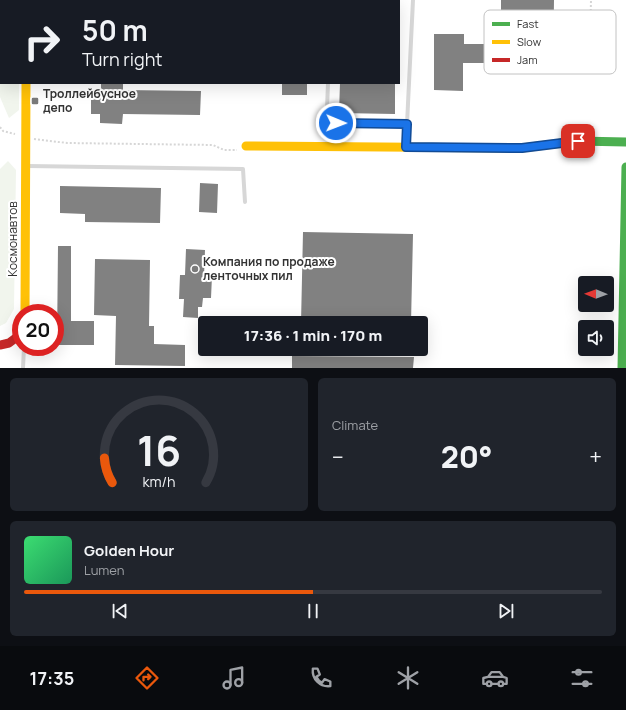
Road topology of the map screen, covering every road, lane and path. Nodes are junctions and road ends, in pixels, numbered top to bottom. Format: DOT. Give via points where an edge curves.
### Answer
graph roads {
  1 [pos="412,0"];
  2 [pos="26,84"];
  3 [pos="328,84"];
  4 [pos="407,124"];
  5 [pos="0,127"];
  6 [pos="25,137"];
  7 [pos="626,142"];
  8 [pos="246,146"];
  9 [pos="406,147"];
  10 [pos="25,166"];
  11 [pos="626,166"];
  12 [pos="244,202"];
  13 [pos="25,304"];
  14 [pos="12,341"];
  15 [pos="0,346"];
  16 [pos="24,356"];
  17 [pos="23,368"];
  18 [pos="622,368"];
  1 -- 4 [label="lane"];
  2 -- 6 [label="street, Космонавтов"];
  3 -- 4 [label="lane" via="328,109 330,117 336,123"];
  4 -- 9 [label="lane"];
  5 -- 6 [label="path" via="3,131"];
  6 -- 8 [label="path" via="67,143 213,145 224,150 241,150"];
  6 -- 10 [label="street, Космонавтов"];
  7 -- 9 [label="street" via="578,141 522,148"];
  8 -- 9 [label="street"];
  10 -- 12 [label="lane" via="243,168"];
  10 -- 13 [label="street, Космонавтов"];
  11 -- 18 [label="street"];
  14 -- 15 [label="street"];
  16 -- 17 [label="lane"];
}
